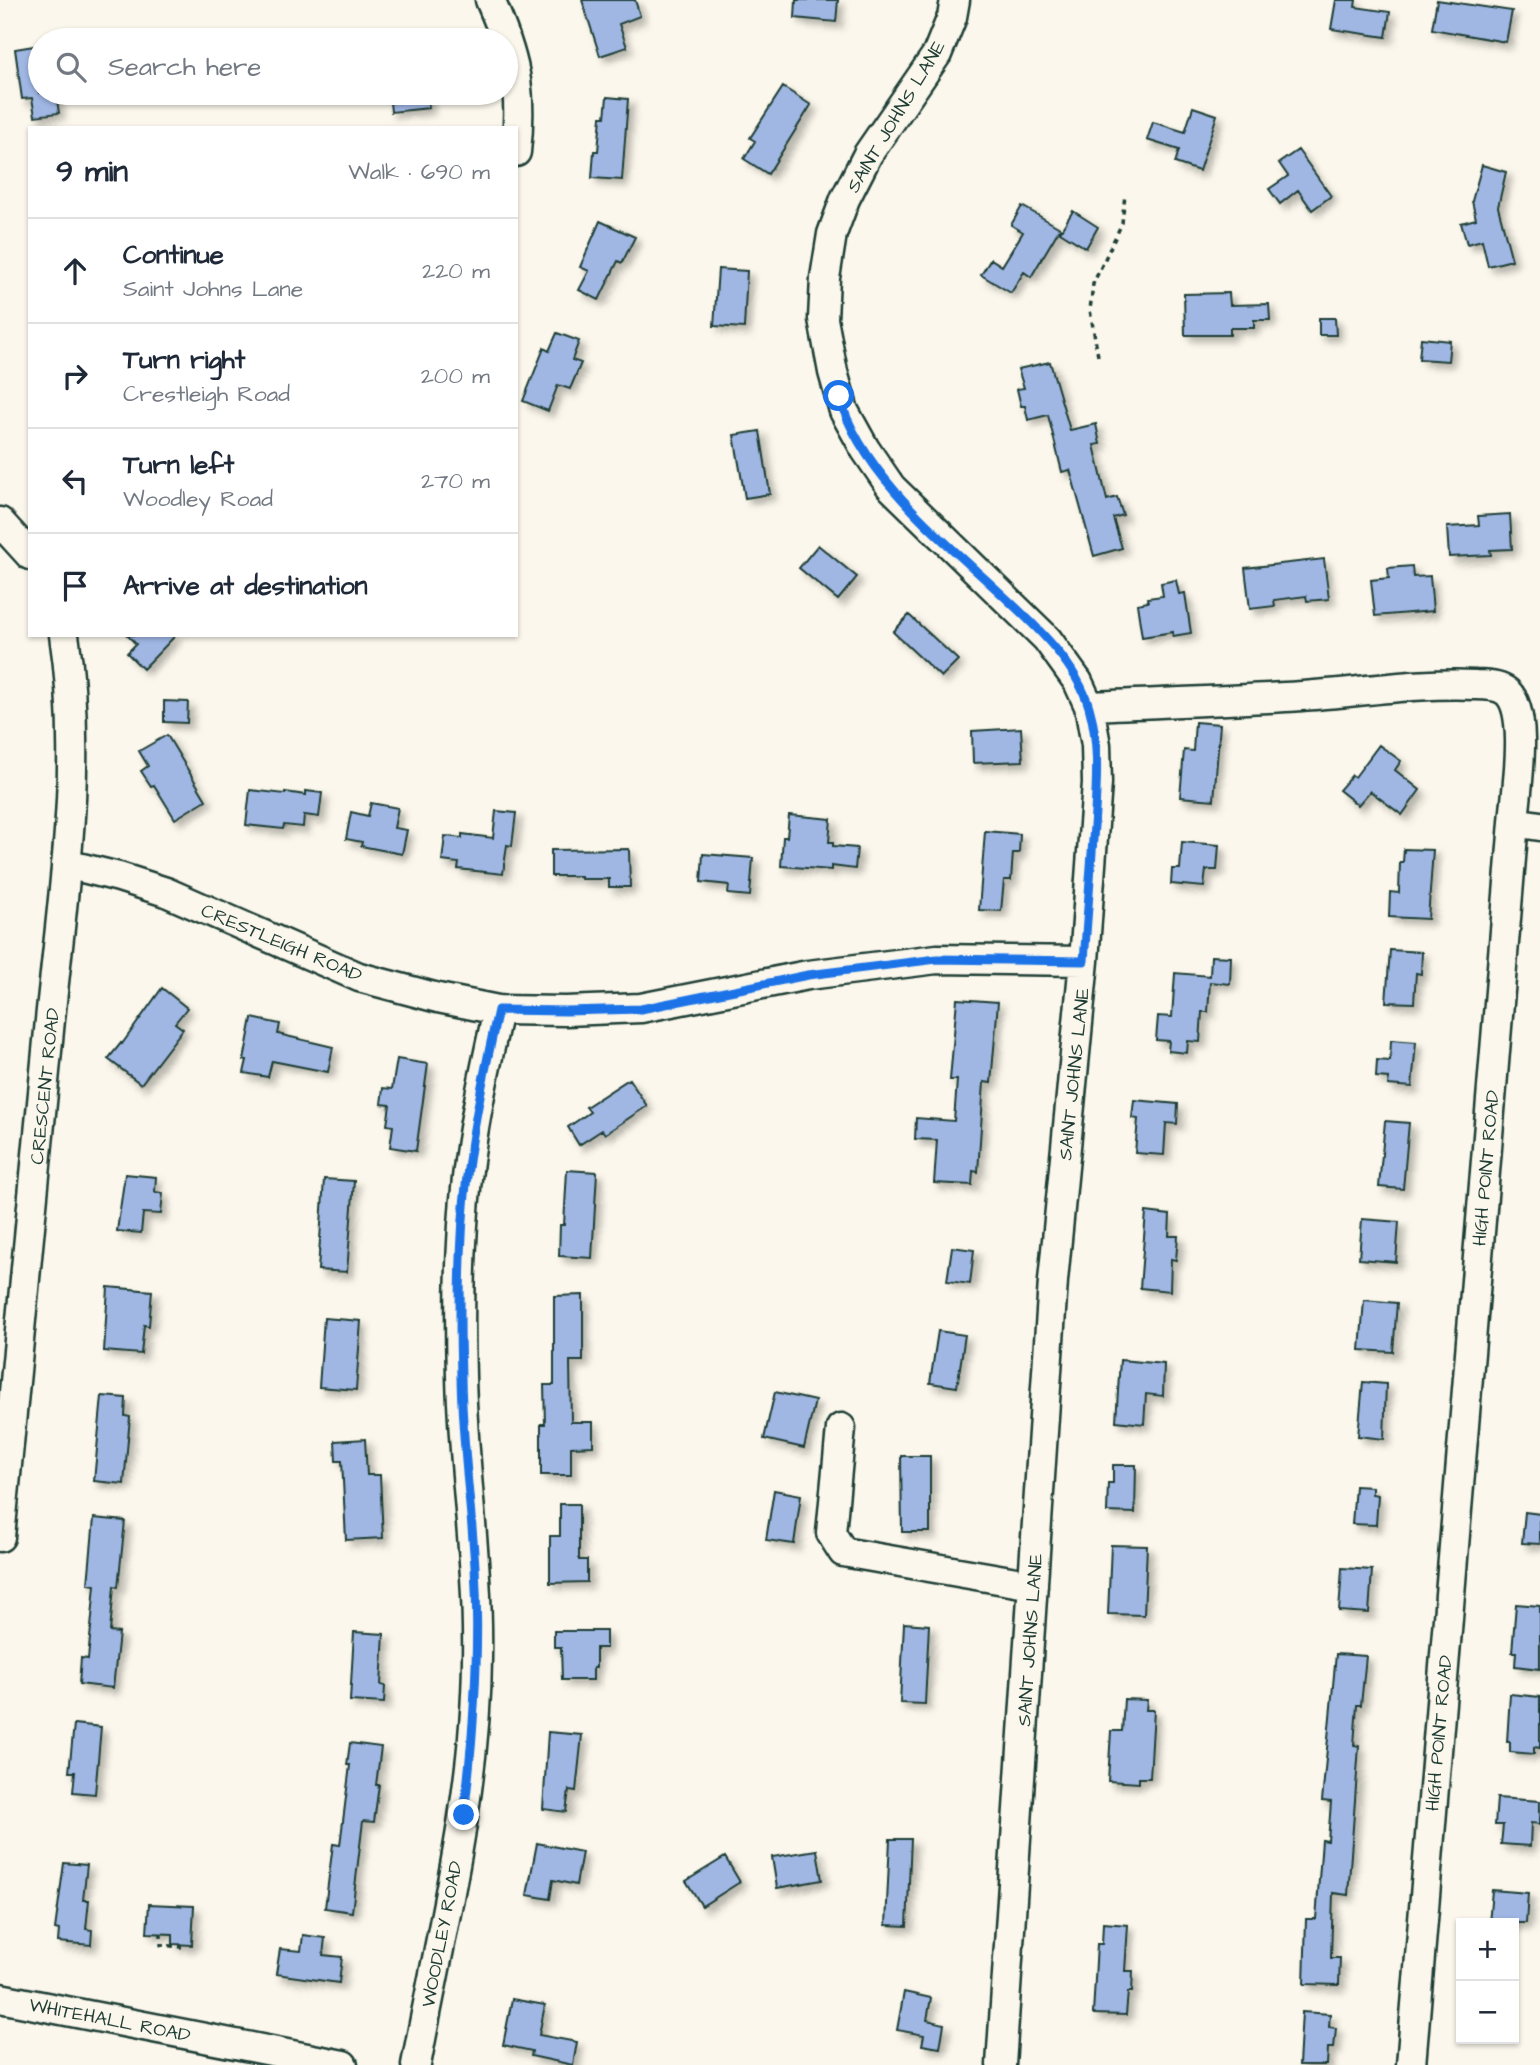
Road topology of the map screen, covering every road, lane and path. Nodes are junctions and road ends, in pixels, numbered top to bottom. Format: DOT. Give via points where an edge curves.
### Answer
graph roads {
  1 [pos="490,0"];
  2 [pos="955,0"];
  3 [pos="503,28"];
  4 [pos="518,94"];
  5 [pos="518,134"];
  6 [pos="1125,194"];
  7 [pos="1098,356"];
  8 [pos="0,522"];
  9 [pos="28,553"];
  10 [pos="64,637"];
  11 [pos="1089,706"];
  12 [pos="1527,824"];
  13 [pos="66,864"];
  14 [pos="1084,961"];
  15 [pos="498,1010"];
  16 [pos="841,1428"];
  17 [pos="0,1537"];
  18 [pos="1033,1585"];
  19 [pos="161,1933"];
  20 [pos="182,1947"];
  21 [pos="0,1998"];
  22 [pos="343,2065"];
  23 [pos="416,2065"];
  24 [pos="1001,2065"];
  25 [pos="1411,2065"];
  1 -- 3 [label="street"];
  2 -- 11 [label="street, SAINT JOHNS LANE" via="937,54 868,154 832,234 823,319 833,372 844,411 891,487 1047,639"];
  4 -- 5 [label="street"];
  6 -- 7 [label="path" via="1122,223 1093,284 1090,310"];
  8 -- 9 [label="street"];
  10 -- 13 [label="street, CRESCENT ROAD" via="73,729"];
  11 -- 12 [label="street, HIGH POINT ROAD" via="1495,687 1507,692 1516,706"];
  11 -- 14 [label="street, SAINT JOHNS LANE" via="1097,783"];
  12 -- 25 [label="street, HIGH POINT ROAD"];
  13 -- 15 [label="street, CRESTLEIGH ROAD" via="166,892 359,977"];
  13 -- 17 [label="street, CRESCENT ROAD"];
  14 -- 15 [label="street, CRESTLEIGH ROAD" via="937,959 808,975 641,1009"];
  14 -- 18 [label="street, SAINT JOHNS LANE" via="1053,1281"];
  15 -- 23 [label="street, WOODLEY ROAD" via="478,1103 461,1265 461,1384 478,1658 473,1741 464,1815"];
  16 -- 18 [label="street" via="831,1533 843,1552"];
  18 -- 24 [label="street, SAINT JOHNS LANE"];
  19 -- 20 [label="path" via="161,1945"];
  21 -- 22 [label="street, WHITEHALL ROAD"];
}
